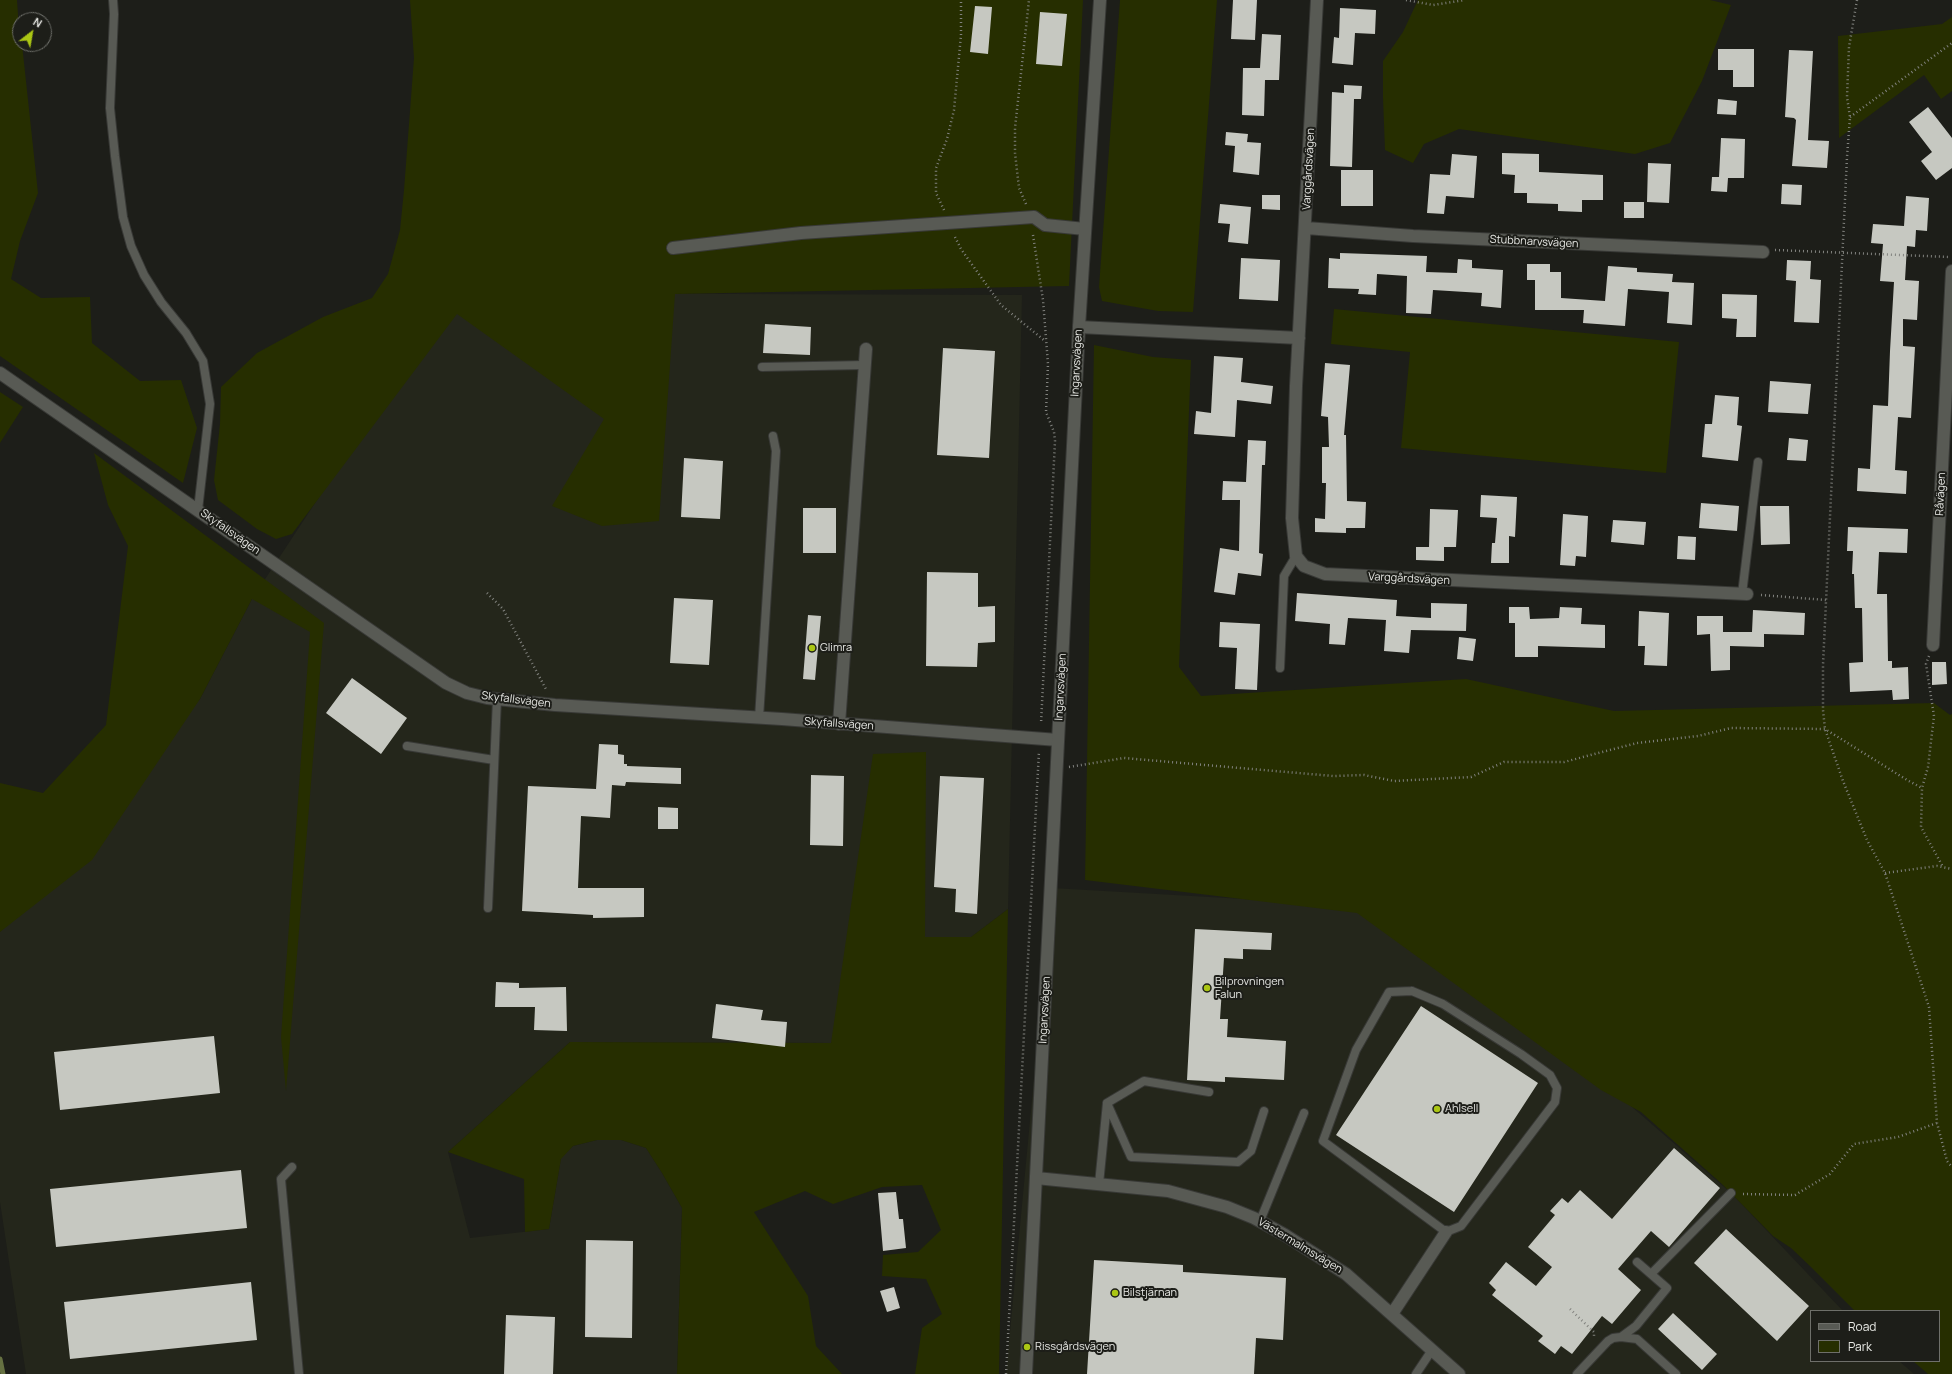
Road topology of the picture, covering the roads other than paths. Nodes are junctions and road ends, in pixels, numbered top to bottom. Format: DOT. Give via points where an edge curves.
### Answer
graph roads {
  1 [pos="113,0"];
  2 [pos="1100,0"];
  3 [pos="1317,0"];
  4 [pos="1306,228"];
  5 [pos="1085,229"];
  6 [pos="673,248"];
  7 [pos="1763,252"];
  8 [pos="1952,271"];
  9 [pos="1079,327"];
  10 [pos="1299,338"];
  11 [pos="866,349"];
  12 [pos="865,365"];
  13 [pos="762,367"];
  14 [pos="0,373"];
  15 [pos="773,436"];
  16 [pos="1758,462"];
  17 [pos="198,510"];
  18 [pos="1296,556"];
  19 [pos="1744,594"];
  20 [pos="1933,645"];
  21 [pos="1280,668"];
  22 [pos="497,699"];
  23 [pos="759,718"];
  24 [pos="839,724"];
  25 [pos="1058,740"];
  26 [pos="407,746"];
  27 [pos="494,760"];
  28 [pos="488,908"];
  29 [pos="1209,1092"];
  30 [pos="1107,1103"];
  31 [pos="1264,1111"];
  32 [pos="1304,1113"];
  33 [pos="292,1167"];
  34 [pos="1036,1178"];
  35 [pos="1099,1184"];
  36 [pos="1731,1193"];
  37 [pos="1260,1221"];
  38 [pos="1446,1232"];
  39 [pos="1637,1262"];
  40 [pos="1651,1274"];
  41 [pos="1392,1314"];
  42 [pos="1621,1337"];
  43 [pos="1432,1350"];
  44 [pos="299,1374"];
  45 [pos="1026,1374"];
  46 [pos="1416,1374"];
  47 [pos="1459,1374"];
  48 [pos="1577,1374"];
  49 [pos="1676,1374"];
  1 -- 17 [label="lane" via="110,108 124,217 144,275 203,361 210,404"];
  2 -- 5 [label="street, Ingarvsvägen"];
  3 -- 4 [label="street, Varggårdsvägen"];
  4 -- 7 [label="street, Stubbnarvsvägen" via="1413,236"];
  4 -- 10 [label="street, Varggårdsvägen"];
  5 -- 6 [label="street" via="1045,225 1034,217 801,233"];
  5 -- 9 [label="street, Ingarvsvägen"];
  8 -- 20 [label="street, Råvägen"];
  9 -- 10 [label="street"];
  9 -- 25 [label="street, Ingarvsvägen"];
  10 -- 18 [label="street, Varggårdsvägen" via="1292,518"];
  11 -- 12 [label="street"];
  12 -- 13 [label="lane"];
  12 -- 24 [label="street"];
  14 -- 17 [label="street, Skyfallsvägen"];
  15 -- 23 [label="lane" via="776,451"];
  16 -- 19 [label="lane"];
  17 -- 22 [label="street, Skyfallsvägen" via="446,683 466,693"];
  18 -- 19 [label="street, Varggårdsvägen" via="1304,566 1326,574"];
  18 -- 21 [label="lane" via="1284,576"];
  22 -- 23 [label="street, Skyfallsvägen"];
  22 -- 27 [label="lane"];
  23 -- 24 [label="street, Skyfallsvägen"];
  24 -- 25 [label="street, Skyfallsvägen"];
  25 -- 34 [label="street, Ingarvsvägen"];
  26 -- 27 [label="lane"];
  27 -- 28 [label="lane"];
  29 -- 30 [label="lane" via="1144,1081"];
  30 -- 31 [label="lane" via="1131,1157 1208,1161 1238,1162 1251,1151"];
  30 -- 35 [label="lane"];
  32 -- 37 [label="lane"];
  33 -- 44 [label="lane" via="281,1179"];
  34 -- 35 [label="street, Västermalmsvägen"];
  34 -- 45 [label="street, Ingarvsvägen"];
  35 -- 37 [label="street, Västermalmsvägen" via="1137,1187 1191,1197 1227,1207"];
  36 -- 40 [label="lane"];
  37 -- 41 [label="street, Västermalmsvägen" via="1340,1270"];
  38 -- 38 [label="lane" via="1323,1141 1356,1050 1389,992 1412,991 1443,1004 1550,1075 1557,1088 1555,1102 1462,1226"];
  38 -- 41 [label="street"];
  39 -- 40 [label="lane"];
  40 -- 42 [label="lane" via="1667,1288 1636,1326"];
  41 -- 43 [label="street, Västermalmsvägen"];
  42 -- 48 [label="lane" via="1608,1342"];
  42 -- 49 [label="lane" via="1637,1339"];
  43 -- 46 [label="lane"];
  43 -- 47 [label="street, Västermalmsvägen"];
}
